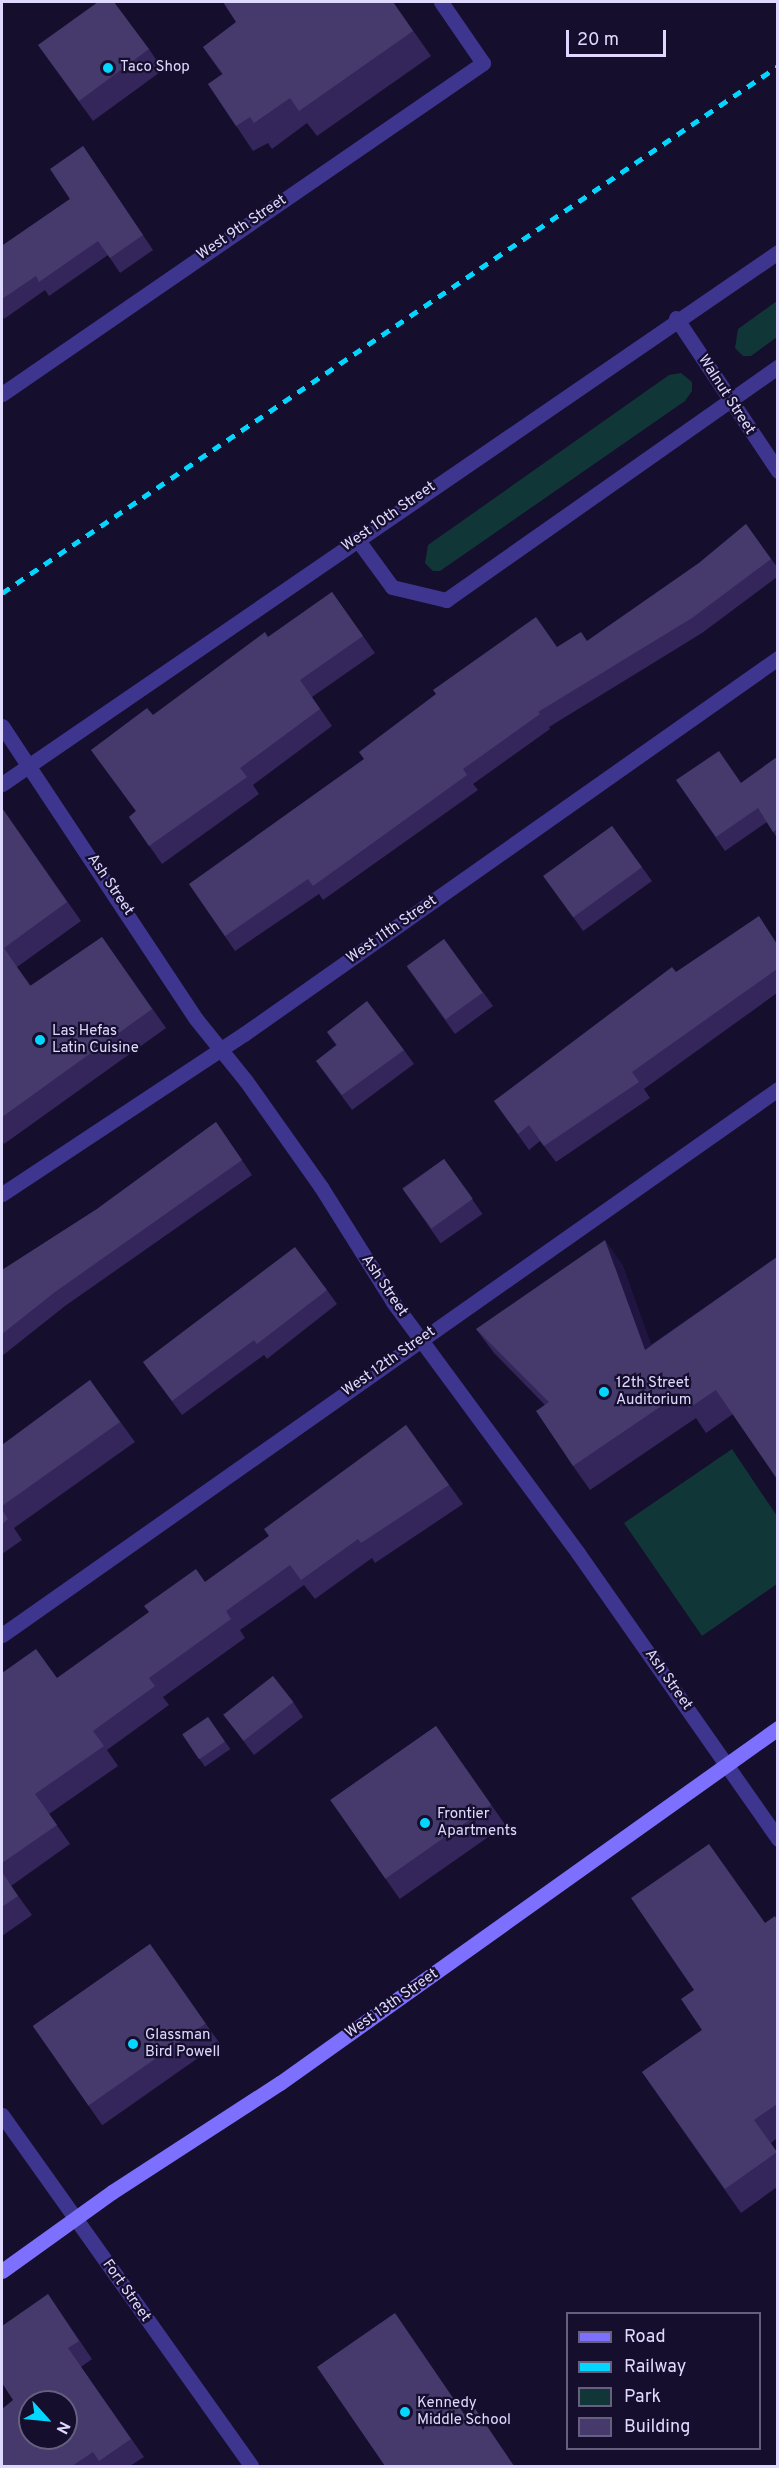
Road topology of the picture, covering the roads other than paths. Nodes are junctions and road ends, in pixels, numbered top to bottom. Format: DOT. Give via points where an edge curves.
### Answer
graph roads {
  1 [pos="441,2"];
  2 [pos="777,252"];
  3 [pos="676,318"];
  4 [pos="777,367"];
  5 [pos="2,394"];
  6 [pos="730,400"];
  7 [pos="777,471"];
  8 [pos="357,539"];
  9 [pos="777,658"];
  10 [pos="2,726"];
  11 [pos="29,765"];
  12 [pos="2,784"];
  13 [pos="220,1050"];
  14 [pos="777,1089"];
  15 [pos="2,1194"];
  16 [pos="422,1339"];
  17 [pos="2,1635"];
  18 [pos="777,1728"];
  19 [pos="728,1766"];
  20 [pos="777,1839"];
  21 [pos="2,2115"];
  22 [pos="75,2220"];
  23 [pos="2,2271"];
  24 [pos="251,2466"];
  1 -- 5 [label="street, West 9th Street" via="483,63"];
  2 -- 3 [label="street, West 10th Street"];
  3 -- 6 [label="street, Walnut Street"];
  3 -- 8 [label="street, West 10th Street"];
  4 -- 6 [label="street"];
  6 -- 7 [label="street, Walnut Street"];
  6 -- 8 [label="street" via="446,600 392,587"];
  8 -- 11 [label="street, West 10th Street"];
  9 -- 13 [label="street, West 11th Street"];
  10 -- 11 [label="street, Ash Street"];
  11 -- 12 [label="street, West 10th Street"];
  11 -- 13 [label="street, Ash Street"];
  13 -- 15 [label="street, West 11th Street"];
  13 -- 16 [label="street, Ash Street" via="321,1187"];
  14 -- 16 [label="street, West 12th Street"];
  16 -- 17 [label="street, West 12th Street"];
  16 -- 19 [label="street, Ash Street"];
  18 -- 19 [label="street, West 13th Street"];
  19 -- 20 [label="street, Ash Street"];
  19 -- 22 [label="street, West 13th Street" via="290,2076"];
  21 -- 22 [label="street, Fort Street"];
  22 -- 23 [label="street, West 13th Street"];
  22 -- 24 [label="street, Fort Street"];
}
